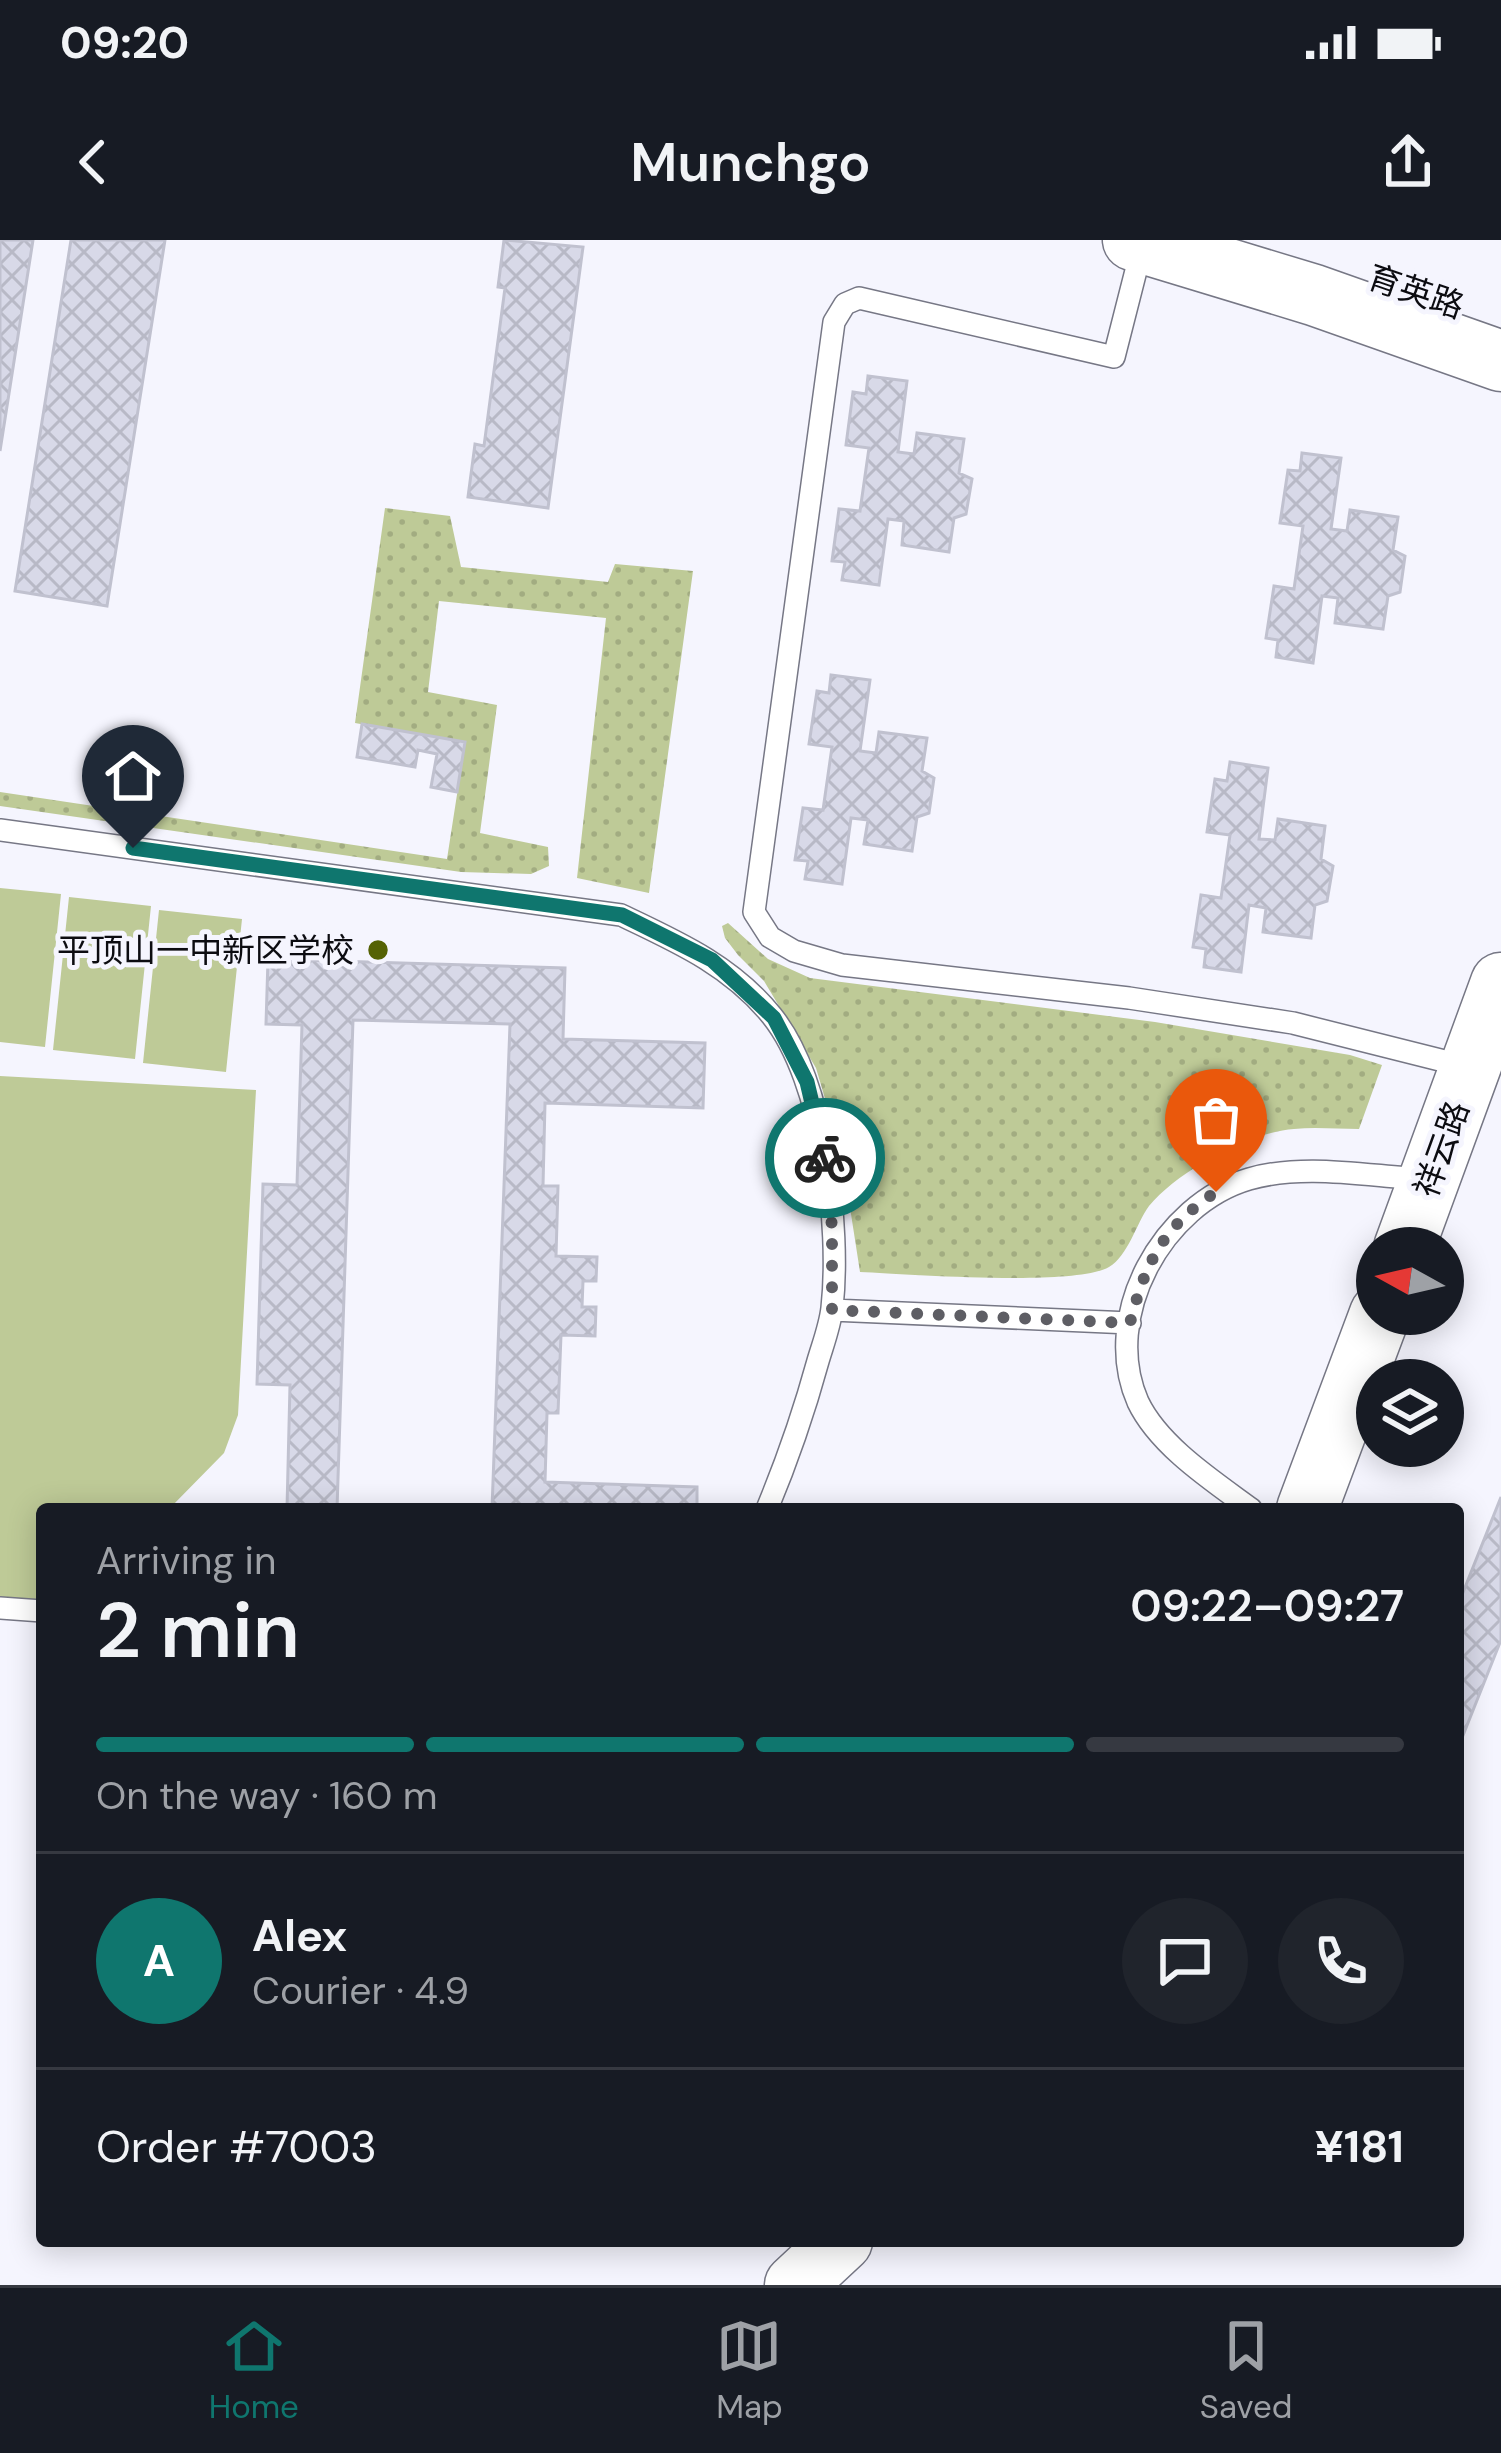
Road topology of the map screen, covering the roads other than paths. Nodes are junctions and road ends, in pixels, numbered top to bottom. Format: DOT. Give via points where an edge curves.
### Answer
graph roads {
  1 [pos="1263,240"];
  2 [pos="1140,241"];
  3 [pos="1501,320"];
  4 [pos="1501,361"];
  5 [pos="0,830"];
  6 [pos="1501,983"];
  7 [pos="1471,1067"];
  8 [pos="1430,1180"];
  9 [pos="1412,1227"];
  10 [pos="832,1310"];
  11 [pos="1130,1323"];
  12 [pos="1372,1335"];
  13 [pos="769,1503"];
  14 [pos="1244,1503"];
  15 [pos="1309,1503"];
  16 [pos="0,1608"];
  17 [pos="36,1611"];
  18 [pos="836,2247"];
  19 [pos="795,2285"];
  1 -- 3 [label="street, 育英路"];
  2 -- 4 [label="street"];
  2 -- 7 [label="lane" via="1114,356 859,298 834,322 754,912 770,937 842,964 1293,1022"];
  5 -- 10 [label="lane" via="622,915 712,960 774,1018 807,1082 824,1151"];
  6 -- 7 [label="street, 祥云路"];
  7 -- 8 [label="street, 祥云路"];
  8 -- 9 [label="street, 祥云路"];
  8 -- 11 [label="lane" via="1284,1172 1216,1192 1154,1252"];
  10 -- 11 [label="lane"];
  10 -- 13 [label="lane"];
  11 -- 14 [label="lane" via="1139,1403 1177,1449"];
  12 -- 15 [label="street"];
  16 -- 17 [label="lane"];
  18 -- 19 [label="street"];
}
